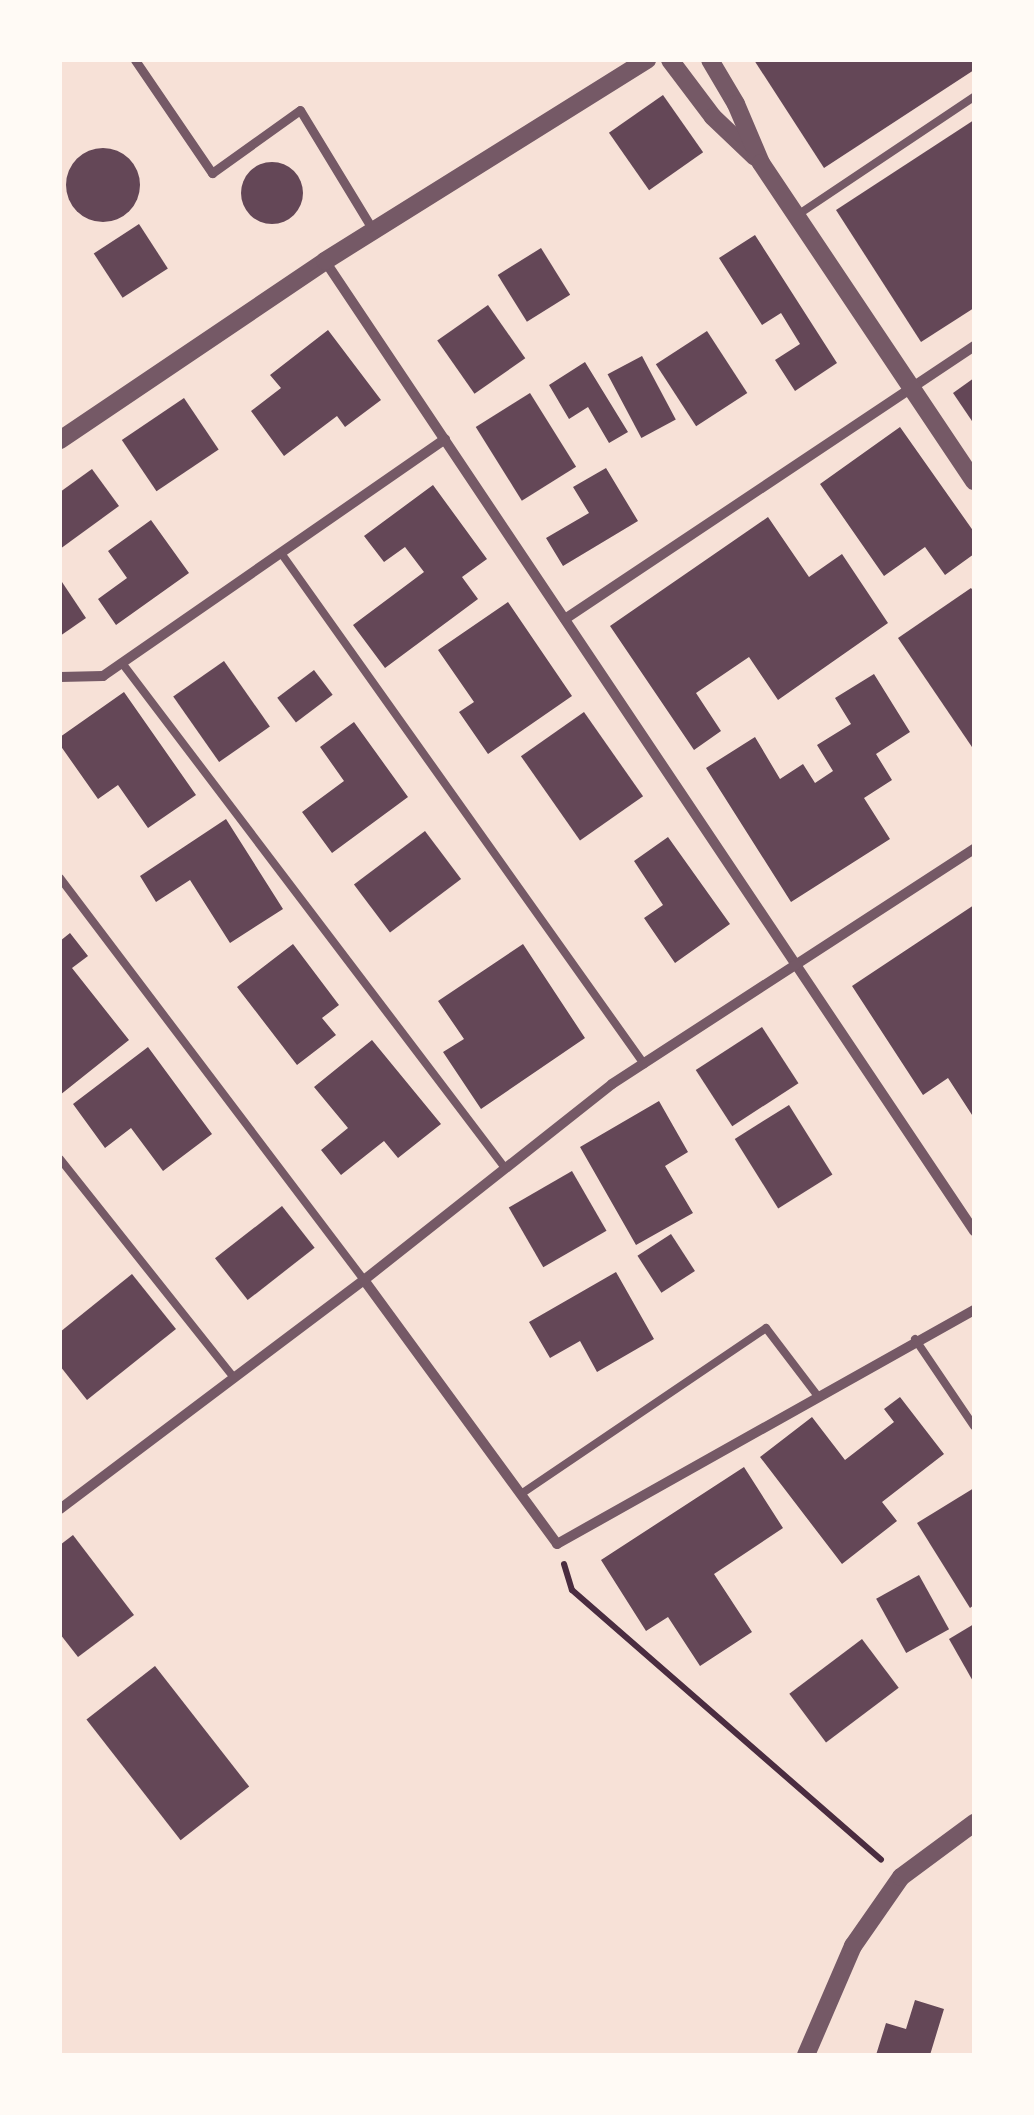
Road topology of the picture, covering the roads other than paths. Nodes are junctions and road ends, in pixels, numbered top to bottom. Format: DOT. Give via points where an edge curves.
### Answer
graph roads {
  1 [pos="134,60"];
  2 [pos="647,60"];
  3 [pos="670,60"];
  4 [pos="710,60"];
  5 [pos="974,97"];
  6 [pos="761,163"];
  7 [pos="796,215"];
  8 [pos="374,230"];
  9 [pos="325,260"];
  10 [pos="974,346"];
  11 [pos="912,388"];
  12 [pos="445,439"];
  13 [pos="60,440"];
  14 [pos="974,480"];
  15 [pos="280,553"];
  16 [pos="565,619"];
  17 [pos="122,663"];
  18 [pos="60,677"];
  19 [pos="974,849"];
  20 [pos="60,878"];
  21 [pos="795,966"];
  22 [pos="644,1064"];
  23 [pos="60,1159"];
  24 [pos="505,1168"];
  25 [pos="974,1231"];
  26 [pos="364,1280"];
  27 [pos="974,1310"];
  28 [pos="914,1340"];
  29 [pos="234,1378"];
  30 [pos="818,1395"];
  31 [pos="974,1426"];
  32 [pos="521,1494"];
  33 [pos="60,1509"];
  34 [pos="974,1823"];
  35 [pos="806,2055"];
  1 -- 8 [label="street" via="212,173 300,110"];
  2 -- 8 [label="street"];
  3 -- 6 [label="street" via="713,117"];
  4 -- 6 [label="street"];
  5 -- 7 [label="lane"];
  6 -- 7 [label="street"];
  7 -- 11 [label="street"];
  8 -- 9 [label="street"];
  9 -- 12 [label="street"];
  9 -- 13 [label="street"];
  10 -- 11 [label="street"];
  11 -- 14 [label="street"];
  11 -- 16 [label="street"];
  12 -- 15 [label="street"];
  12 -- 16 [label="street"];
  15 -- 17 [label="street"];
  15 -- 22 [label="lane"];
  16 -- 21 [label="street"];
  17 -- 18 [label="street" via="102,676"];
  17 -- 24 [label="lane"];
  19 -- 21 [label="street"];
  20 -- 26 [label="lane"];
  21 -- 22 [label="street"];
  21 -- 25 [label="street"];
  22 -- 24 [label="street"];
  23 -- 29 [label="lane"];
  24 -- 26 [label="street"];
  26 -- 29 [label="street"];
  26 -- 32 [label="street"];
  27 -- 28 [label="street"];
  28 -- 30 [label="street"];
  28 -- 31 [label="lane"];
  29 -- 33 [label="street"];
  30 -- 32 [label="street" via="557,1544"];
  30 -- 32 [label="lane" via="766,1328"];
  34 -- 35 [label="street" via="901,1877 852,1946"];
}
